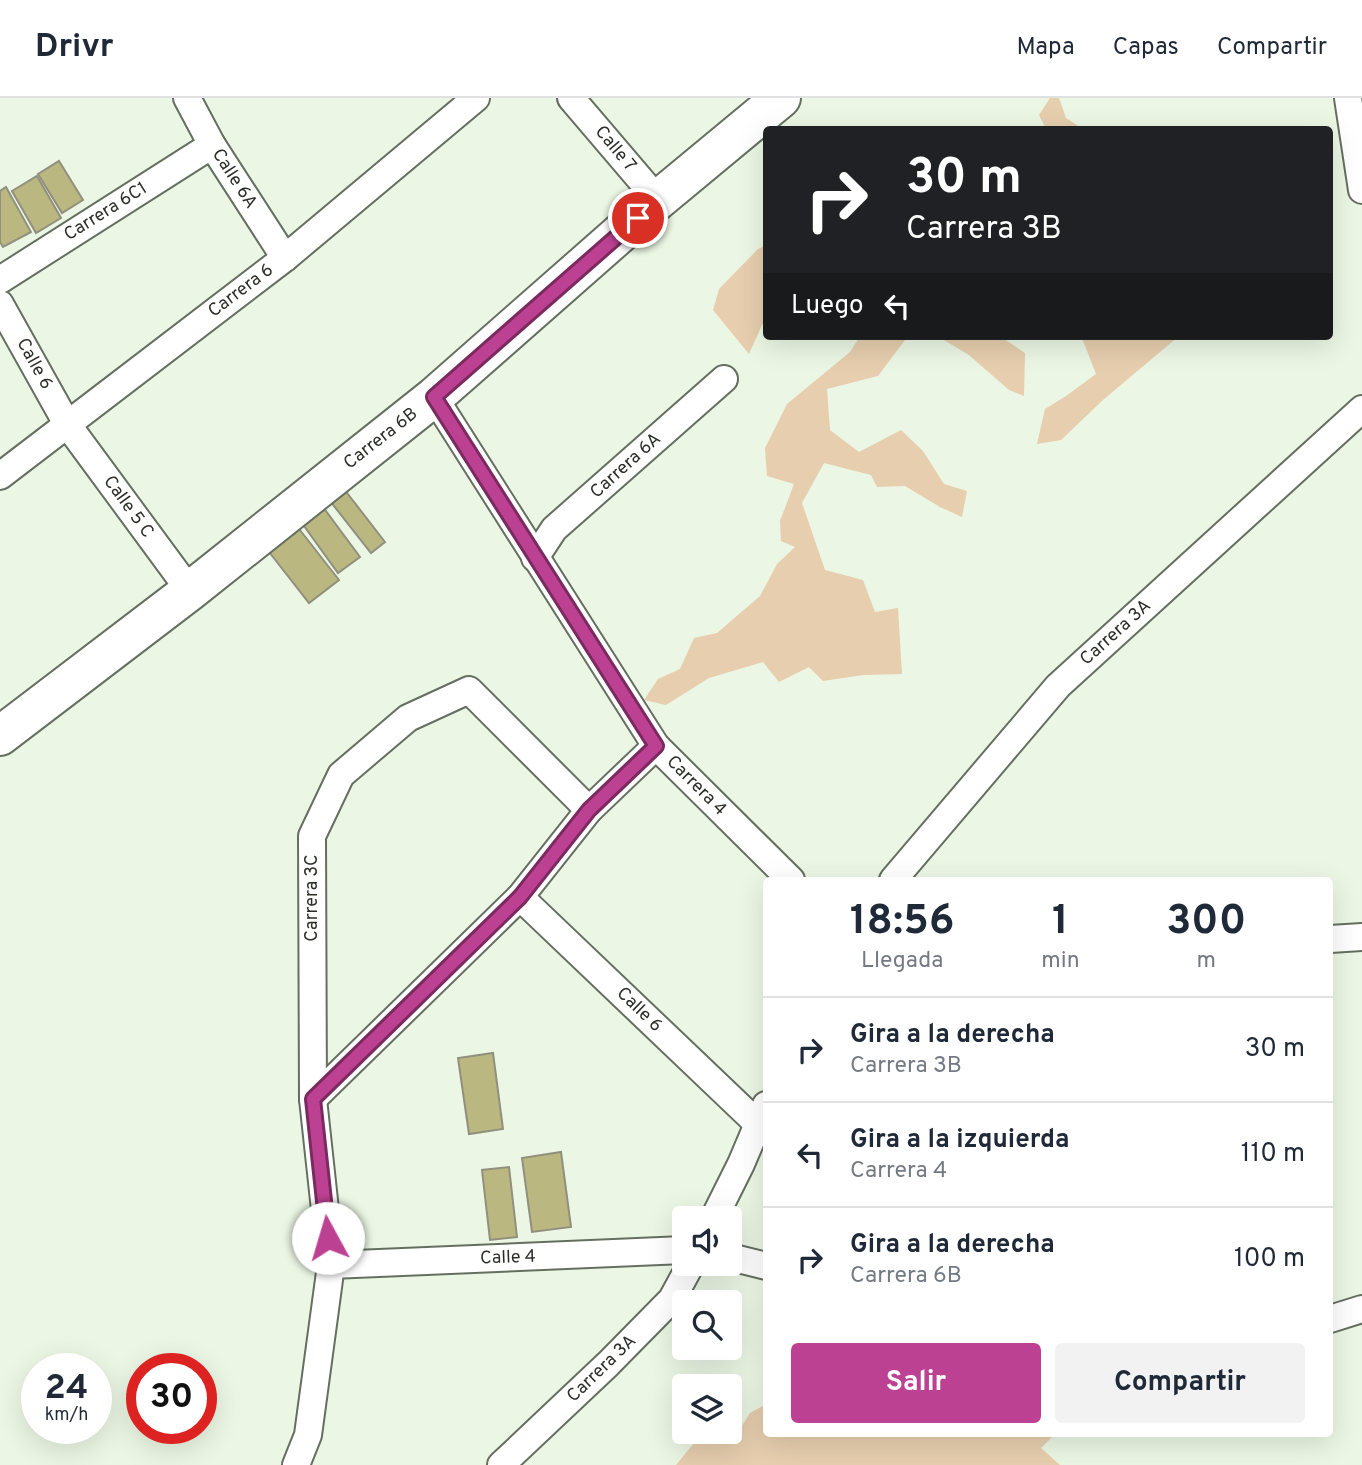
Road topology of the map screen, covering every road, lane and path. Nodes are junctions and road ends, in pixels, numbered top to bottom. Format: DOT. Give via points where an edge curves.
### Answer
graph roads {
  1 [pos="187,98"];
  2 [pos="476,98"];
  3 [pos="571,98"];
  4 [pos="781,98"];
  5 [pos="1348,98"];
  6 [pos="212,145"];
  7 [pos="1362,190"];
  8 [pos="658,200"];
  9 [pos="285,258"];
  10 [pos="0,280"];
  11 [pos="0,304"];
  12 [pos="724,379"];
  13 [pos="434,397"];
  14 [pos="1362,408"];
  15 [pos="67,424"];
  16 [pos="0,476"];
  17 [pos="535,558"];
  18 [pos="190,590"];
  19 [pos="0,736"];
  20 [pos="656,746"];
  21 [pos="589,810"];
  22 [pos="788,877"];
  23 [pos="896,877"];
  24 [pos="520,897"];
  25 [pos="1362,937"];
  26 [pos="1333,939"];
  27 [pos="313,1099"];
  28 [pos="762,1114"];
  29 [pos="720,1206"];
  30 [pos="672,1251"];
  31 [pos="742,1260"];
  32 [pos="331,1265"];
  33 [pos="763,1265"];
  34 [pos="684,1276"];
  35 [pos="1362,1309"];
  36 [pos="1333,1318"];
  37 [pos="296,1465"];
  38 [pos="501,1465"];
  1 -- 6 [label="street, Calle 6A"];
  2 -- 9 [label="street, Carrera 6"];
  3 -- 8 [label="street, Calle 7"];
  4 -- 8 [label="highway, Carrera 6B"];
  5 -- 7 [label="street"];
  6 -- 9 [label="street, Calle 6A"];
  6 -- 10 [label="street, Carrera 6C1"];
  8 -- 13 [label="highway, Carrera 6B"];
  9 -- 15 [label="street, Carrera 6"];
  11 -- 15 [label="street, Calle 6"];
  12 -- 17 [label="street, Carrera 6A" via="554,529"];
  13 -- 17 [label="street, Carrera 4"];
  13 -- 18 [label="highway, Carrera 6B"];
  14 -- 23 [label="street, Carrera 3A" via="1058,686"];
  15 -- 16 [label="street, Carrera 6"];
  15 -- 18 [label="street, Calle 5 C"];
  17 -- 20 [label="street, Carrera 4"];
  18 -- 19 [label="highway, Carrera 6B"];
  20 -- 21 [label="street"];
  20 -- 22 [label="street, Carrera 4"];
  21 -- 24 [label="street"];
  21 -- 27 [label="street, Carrera 3C" via="469,690 408,718 341,775 312,836"];
  24 -- 27 [label="street"];
  24 -- 28 [label="street, Calle 6"];
  25 -- 26 [label="street"];
  27 -- 32 [label="street"];
  28 -- 29 [label="street"];
  30 -- 32 [label="street, Calle 4"];
  31 -- 33 [label="street"];
  32 -- 37 [label="street" via="308,1435"];
  34 -- 38 [label="street, Carrera 3A" via="672,1299"];
  35 -- 36 [label="street"];
}
